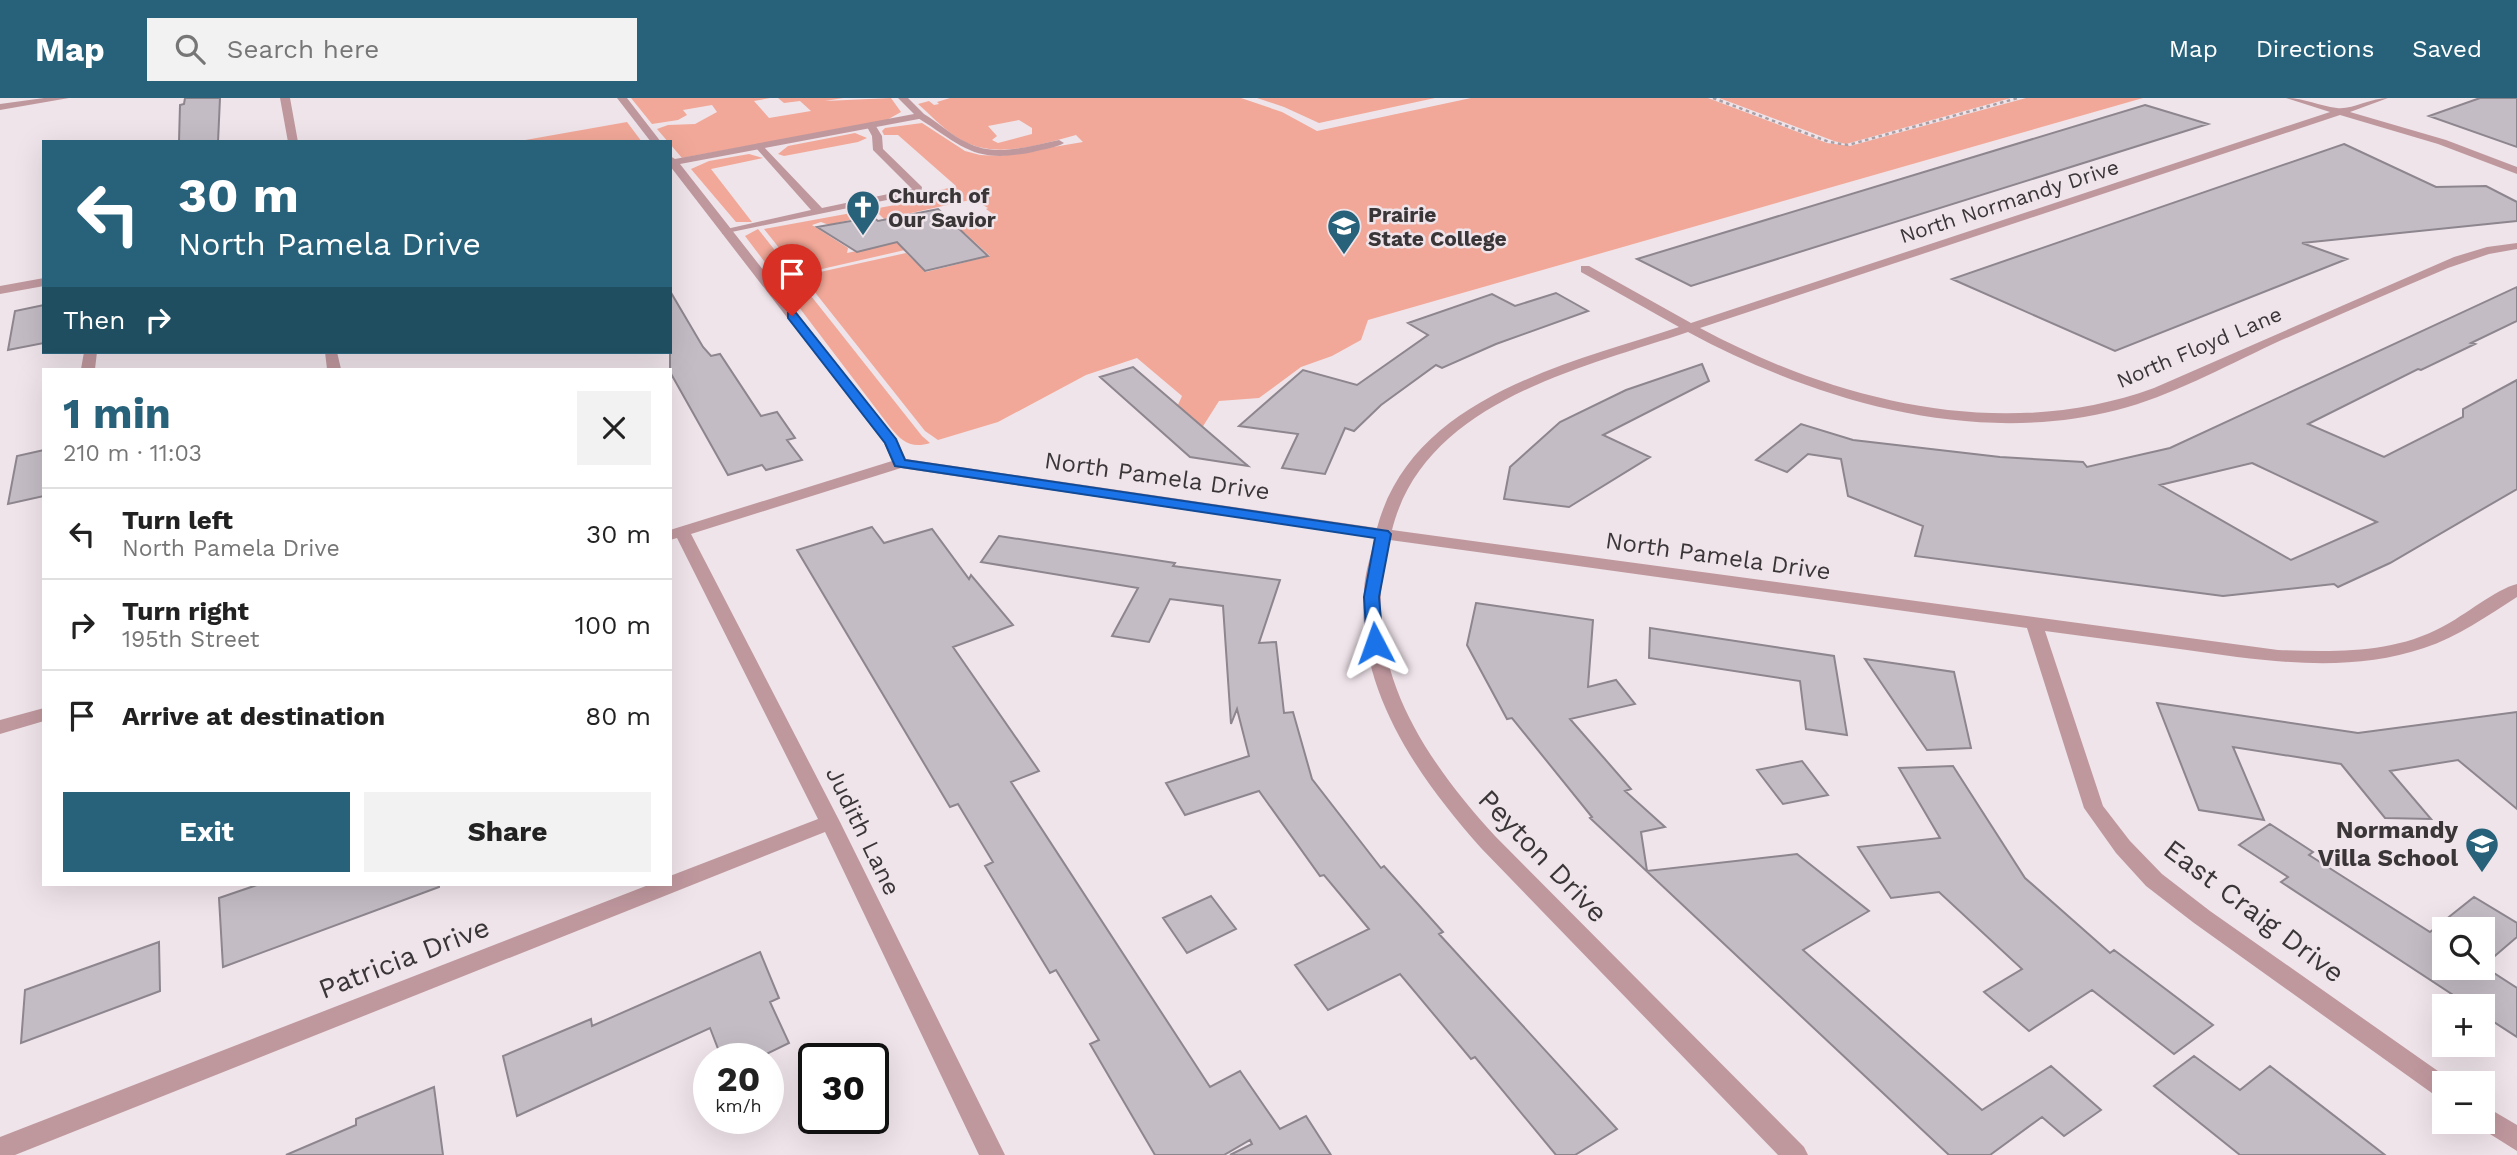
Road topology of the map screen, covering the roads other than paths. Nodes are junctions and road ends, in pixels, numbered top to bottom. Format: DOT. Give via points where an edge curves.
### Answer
graph roads {
  1 [pos="64,98"];
  2 [pos="285,98"];
  3 [pos="622,98"];
  4 [pos="903,98"];
  5 [pos="2291,98"];
  6 [pos="2383,98"];
  7 [pos="0,107"];
  8 [pos="2341,112"];
  9 [pos="921,116"];
  10 [pos="871,125"];
  11 [pos="293,140"];
  12 [pos="654,140"];
  13 [pos="1059,143"];
  14 [pos="760,146"];
  15 [pos="672,162"];
  16 [pos="672,163"];
  17 [pos="2517,172"];
  18 [pos="819,212"];
  19 [pos="726,232"];
  20 [pos="2517,246"];
  21 [pos="1584,269"];
  22 [pos="42,282"];
  23 [pos="0,290"];
  24 [pos="1689,326"];
  25 [pos="900,463"];
  26 [pos="676,534"];
  27 [pos="1383,534"];
  28 [pos="2517,589"];
  29 [pos="2034,624"];
  30 [pos="42,715"];
  31 [pos="0,727"];
  32 [pos="830,822"];
  33 [pos="672,884"];
  34 [pos="668,886"];
  35 [pos="2432,1079"];
  36 [pos="2495,1124"];
  37 [pos="2517,1139"];
  38 [pos="0,1149"];
  39 [pos="992,1155"];
  40 [pos="1795,1155"];
  1 -- 7 [label="street"];
  2 -- 11 [label="street"];
  3 -- 12 [label="street"];
  4 -- 9 [label="street"];
  5 -- 8 [label="street"];
  6 -- 8 [label="street, North Normandy Drive"];
  8 -- 17 [label="street" via="2442,142"];
  8 -- 24 [label="street, North Normandy Drive"];
  9 -- 10 [label="street"];
  9 -- 13 [label="street" via="962,144 986,153"];
  10 -- 14 [label="street"];
  10 -- 18 [label="street" via="878,150 918,191"];
  14 -- 15 [label="street"];
  14 -- 18 [label="street"];
  16 -- 19 [label="street"];
  18 -- 19 [label="street"];
  19 -- 25 [label="street" via="891,442"];
  20 -- 24 [label="street, North Floyd Lane" via="2479,252 2141,397 2058,415 1971,416 1855,396 1784,374"];
  21 -- 24 [label="street"];
  22 -- 23 [label="street"];
  24 -- 27 [label="street, North Normandy Drive" via="1548,374 1489,403 1449,431 1415,464 1395,495"];
  25 -- 26 [label="street"];
  25 -- 27 [label="street, North Pamela Drive"];
  26 -- 32 [label="street, Judith Lane"];
  27 -- 29 [label="street, North Pamela Drive"];
  27 -- 40 [label="street, Peyton Drive" via="1372,597 1375,643 1388,691 1422,760 1488,842"];
  28 -- 29 [label="street, North Pamela Drive" via="2437,637 2389,652 2340,656 2255,654"];
  29 -- 35 [label="street, East Craig Drive" via="2094,808 2123,847 2154,880 2202,917"];
  30 -- 31 [label="street"];
  32 -- 33 [label="street, Patricia Drive"];
  32 -- 39 [label="street, Judith Lane"];
  34 -- 38 [label="street, Patricia Drive"];
  36 -- 37 [label="street"];
}
